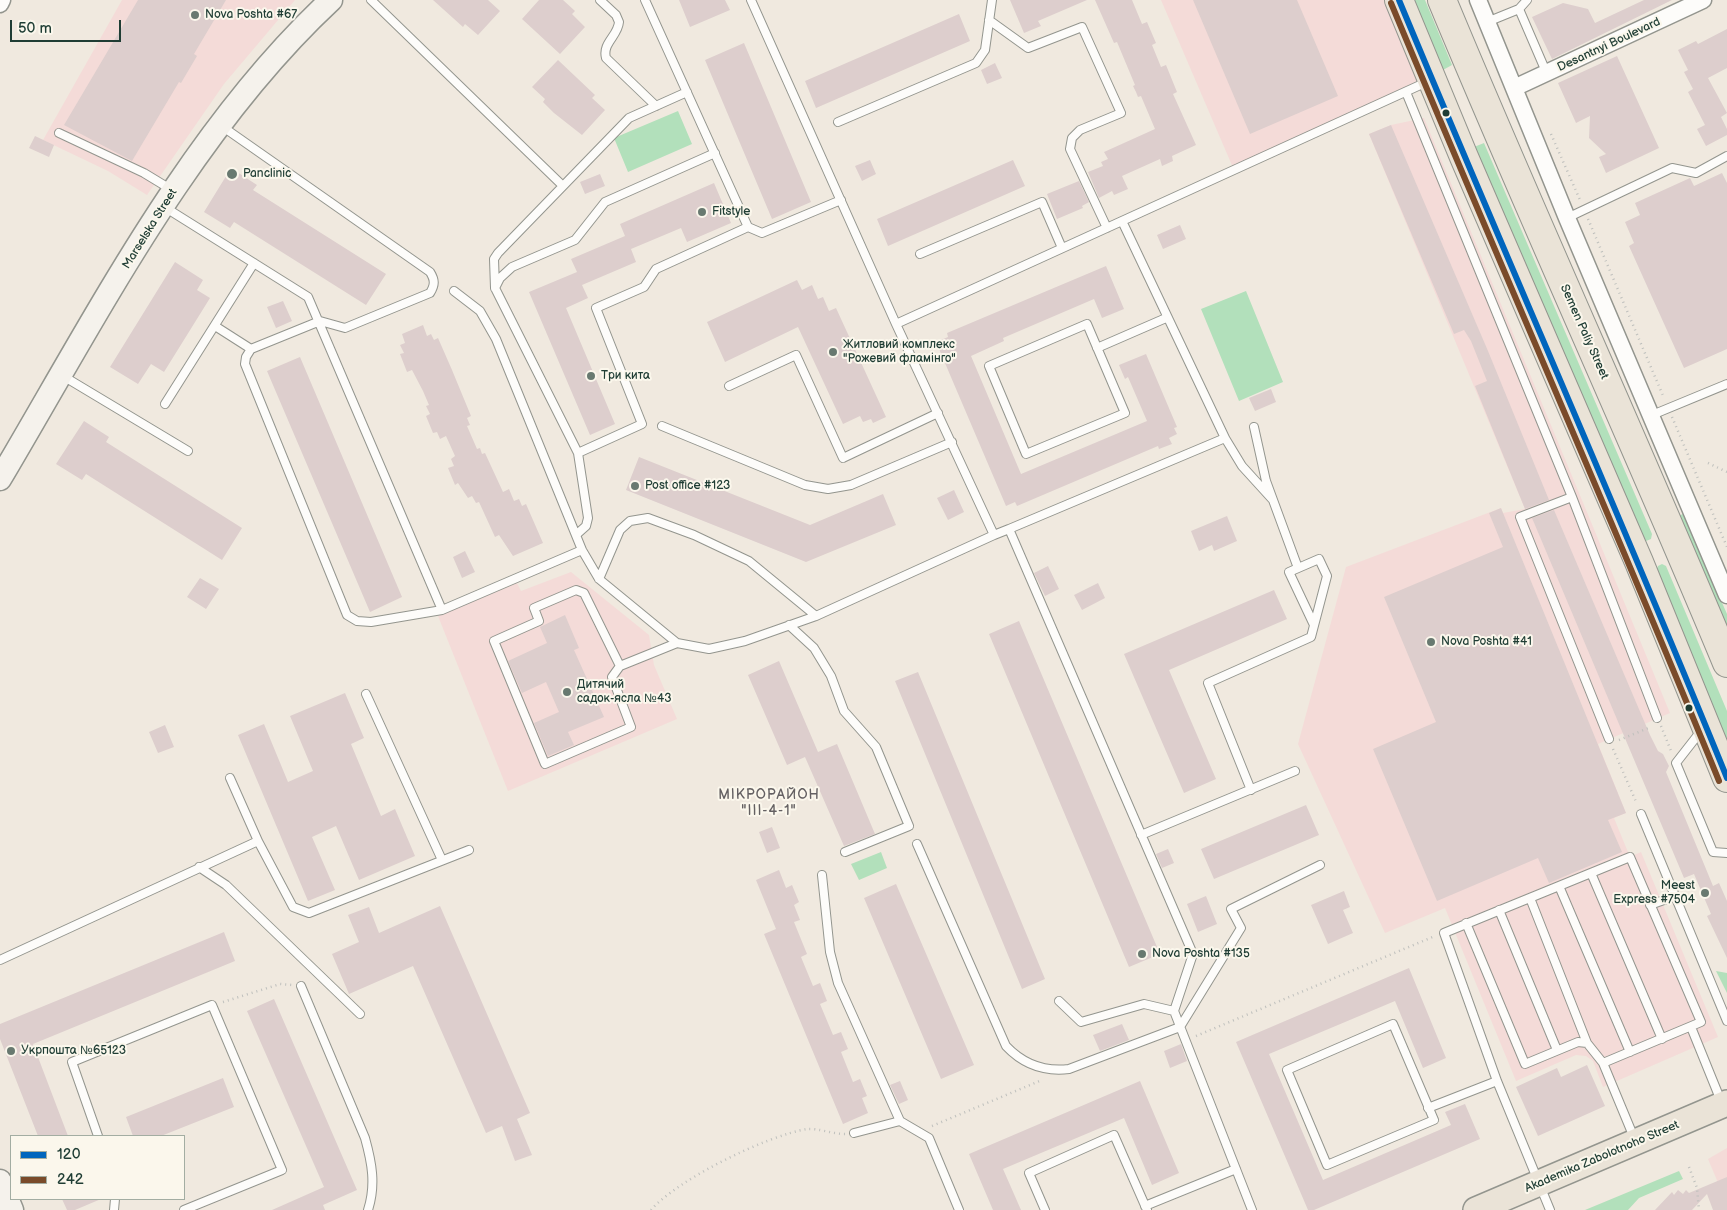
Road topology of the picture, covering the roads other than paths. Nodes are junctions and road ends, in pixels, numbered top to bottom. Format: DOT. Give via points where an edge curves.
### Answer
graph roads {
  1 [pos="2,0"];
  2 [pos="330,0"];
  3 [pos="371,0"];
  4 [pos="600,0"];
  5 [pos="646,0"];
  6 [pos="751,0"];
  7 [pos="992,0"];
  8 [pos="1399,0"];
  9 [pos="1442,0"];
  10 [pos="1478,0"];
  11 [pos="1527,0"];
  12 [pos="1703,0"];
  13 [pos="0,4"];
  14 [pos="1518,9"];
  15 [pos="989,20"];
  16 [pos="1487,22"];
  17 [pos="1471,69"];
  18 [pos="1547,74"];
  19 [pos="1434,83"];
  20 [pos="1514,88"];
  21 [pos="687,92"];
  22 [pos="1406,92"];
  23 [pos="656,106"];
  24 [pos="838,122"];
  25 [pos="221,126"];
  26 [pos="60,133"];
  27 [pos="715,153"];
  28 [pos="1727,156"];
  29 [pos="563,186"];
  30 [pos="169,199"];
  31 [pos="841,200"];
  32 [pos="1567,218"];
  33 [pos="1122,221"];
  34 [pos="748,227"];
  35 [pos="1107,228"];
  36 [pos="1062,248"];
  37 [pos="920,254"];
  38 [pos="254,263"];
  39 [pos="496,288"];
  40 [pos="454,291"];
  41 [pos="1166,318"];
  42 [pos="320,321"];
  43 [pos="896,324"];
  44 [pos="215,326"];
  45 [pos="1097,348"];
  46 [pos="252,349"];
  47 [pos="62,375"];
  48 [pos="1727,384"];
  49 [pos="729,386"];
  50 [pos="165,404"];
  51 [pos="938,413"];
  52 [pos="1652,415"];
  53 [pos="662,426"];
  54 [pos="1254,427"];
  55 [pos="1225,438"];
  56 [pos="952,442"];
  57 [pos="188,451"];
  58 [pos="578,453"];
  59 [pos="0,479"];
  60 [pos="1572,497"];
  61 [pos="1274,502"];
  62 [pos="1009,529"];
  63 [pos="577,534"];
  64 [pos="994,535"];
  65 [pos="1678,545"];
  66 [pos="582,550"];
  67 [pos="1639,562"];
  68 [pos="1298,568"];
  69 [pos="599,579"];
  70 [pos="1727,595"];
  71 [pos="442,610"];
  72 [pos="816,616"];
  73 [pos="789,625"];
  74 [pos="1314,625"];
  75 [pos="677,643"];
  76 [pos="1727,663"];
  77 [pos="620,666"];
  78 [pos="366,694"];
  79 [pos="1657,718"];
  80 [pos="1706,726"];
  81 [pos="1609,739"];
  82 [pos="1295,771"];
  83 [pos="230,778"];
  84 [pos="1727,778"];
  85 [pos="1251,790"];
  86 [pos="1641,814"];
  87 [pos="1141,835"];
  88 [pos="258,842"];
  89 [pos="917,844"];
  90 [pos="469,850"];
  91 [pos="845,852"];
  92 [pos="1727,853"];
  93 [pos="442,860"];
  94 [pos="1320,865"];
  95 [pos="199,867"];
  96 [pos="1591,873"];
  97 [pos="822,875"];
  98 [pos="1559,886"];
  99 [pos="1675,896"];
  100 [pos="1530,898"];
  101 [pos="1650,905"];
  102 [pos="1499,910"];
  103 [pos="1466,923"];
  104 [pos="0,960"];
  105 [pos="301,986"];
  106 [pos="1059,1001"];
  107 [pos="1174,1011"];
  108 [pos="360,1014"];
  109 [pos="1727,1021"];
  110 [pos="1180,1027"];
  111 [pos="1691,1027"];
  112 [pos="1662,1039"];
  113 [pos="1587,1043"];
  114 [pos="1557,1050"];
  115 [pos="1630,1052"];
  116 [pos="1603,1063"];
  117 [pos="1496,1081"];
  118 [pos="1725,1104"];
  119 [pos="1428,1108"];
  120 [pos="900,1121"];
  121 [pos="854,1133"];
  122 [pos="98,1135"];
  123 [pos="1636,1142"];
  124 [pos="1236,1169"];
  125 [pos="0,1181"];
  126 [pos="1539,1183"];
  127 [pos="1146,1208"];
  128 [pos="12,1210"];
  129 [pos="184,1210"];
  130 [pos="368,1210"];
  131 [pos="959,1210"];
  132 [pos="1046,1210"];
  133 [pos="1252,1210"];
  134 [pos="1476,1210"];
  135 [pos="1550,1210"];
  1 -- 13 [label="street"];
  2 -- 25 [label="street, Marselska Street" via="254,82"];
  3 -- 29 [label="lane"];
  4 -- 23 [label="lane" via="619,22 605,50 606,58"];
  5 -- 21 [label="lane"];
  6 -- 31 [label="lane"];
  7 -- 15 [label="lane"];
  8 -- 19 [label="highway"];
  9 -- 17 [label="highway, Semen Paliy Street"];
  10 -- 16 [label="street"];
  11 -- 14 [label="lane"];
  12 -- 18 [label="street, Desantnyi Boulevard"];
  14 -- 16 [label="lane"];
  14 -- 18 [label="lane"];
  15 -- 24 [label="lane" via="986,50 970,67"];
  15 -- 35 [label="lane" via="1028,48 1082,26 1121,112 1080,130 1072,138 1070,150"];
  16 -- 20 [label="street"];
  17 -- 19 [label="highway"];
  17 -- 65 [label="highway, Semen Paliy Street"];
  18 -- 20 [label="street, Desantnyi Boulevard"];
  19 -- 22 [label="lane"];
  19 -- 67 [label="highway"];
  20 -- 32 [label="street"];
  21 -- 23 [label="lane"];
  21 -- 27 [label="lane"];
  22 -- 33 [label="lane"];
  22 -- 60 [label="lane"];
  23 -- 29 [label="lane" via="629,118"];
  25 -- 30 [label="street, Marselska Street"];
  25 -- 42 [label="lane" via="430,272 434,278 430,293 345,328"];
  26 -- 30 [label="lane" via="144,174"];
  27 -- 34 [label="lane"];
  27 -- 39 [label="lane" via="605,202 575,240 512,268 500,278"];
  28 -- 32 [label="lane" via="1696,173 1672,168"];
  29 -- 39 [label="lane" via="494,259"];
  30 -- 38 [label="lane"];
  30 -- 47 [label="street, Marselska Street"];
  31 -- 34 [label="lane" via="762,233"];
  31 -- 43 [label="lane"];
  32 -- 52 [label="street"];
  33 -- 35 [label="lane"];
  33 -- 41 [label="lane"];
  34 -- 58 [label="lane" via="656,269 644,288 596,308 642,424"];
  35 -- 36 [label="lane"];
  36 -- 37 [label="lane" via="1042,202"];
  36 -- 43 [label="lane"];
  38 -- 42 [label="lane" via="308,297"];
  38 -- 44 [label="lane"];
  39 -- 58 [label="lane"];
  40 -- 63 [label="lane" via="480,312 496,339"];
  41 -- 45 [label="lane"];
  41 -- 55 [label="lane"];
  42 -- 46 [label="lane"];
  42 -- 71 [label="lane"];
  43 -- 51 [label="lane"];
  44 -- 46 [label="lane"];
  44 -- 50 [label="lane"];
  45 -- 45 [label="lane" via="1125,413 1026,454 989,366 1087,324"];
  46 -- 71 [label="lane" via="245,364 347,615 357,622 371,622"];
  47 -- 57 [label="lane"];
  47 -- 59 [label="street, Marselska Street"];
  48 -- 52 [label="lane"];
  49 -- 51 [label="lane" via="796,356 842,458"];
  51 -- 56 [label="lane"];
  52 -- 70 [label="street"];
  53 -- 56 [label="lane" via="805,485 828,489 851,485"];
  54 -- 61 [label="lane"];
  55 -- 61 [label="lane" via="1242,466"];
  55 -- 62 [label="lane"];
  56 -- 64 [label="lane"];
  58 -- 63 [label="lane" via="588,518 586,526"];
  60 -- 79 [label="lane"];
  60 -- 81 [label="lane" via="1520,517"];
  61 -- 68 [label="lane"];
  62 -- 64 [label="lane"];
  62 -- 87 [label="lane"];
  63 -- 66 [label="lane"];
  64 -- 72 [label="lane"];
  65 -- 67 [label="highway"];
  65 -- 76 [label="highway, Semen Paliy Street"];
  66 -- 69 [label="lane"];
  66 -- 71 [label="lane"];
  67 -- 80 [label="highway"];
  68 -- 74 [label="lane" via="1290,572"];
  68 -- 74 [label="lane" via="1319,559 1327,576"];
  69 -- 72 [label="lane" via="620,530 630,522 648,518 749,561"];
  69 -- 75 [label="lane"];
  72 -- 73 [label="lane"];
  73 -- 75 [label="lane" via="722,647 709,649"];
  73 -- 91 [label="lane" via="814,648 844,711 876,747 909,826"];
  74 -- 85 [label="lane" via="1310,637 1208,684"];
  75 -- 77 [label="lane"];
  77 -- 77 [label="lane" via="584,594 576,590 534,608 539,621 494,641 545,764 631,727 612,677"];
  78 -- 93 [label="lane"];
  80 -- 84 [label="highway"];
  80 -- 92 [label="lane" via="1676,763 1713,852"];
  82 -- 85 [label="lane"];
  83 -- 88 [label="lane"];
  85 -- 87 [label="lane"];
  86 -- 99 [label="lane"];
  87 -- 107 [label="lane" via="1193,954"];
  88 -- 93 [label="lane" via="293,907 309,913"];
  88 -- 95 [label="lane"];
  89 -- 110 [label="lane" via="1006,1046 1015,1056 1027,1063 1058,1070 1069,1069"];
  90 -- 93 [label="lane"];
  94 -- 110 [label="lane" via="1231,909 1241,928"];
  95 -- 104 [label="lane"];
  95 -- 108 [label="lane" via="226,885"];
  96 -- 98 [label="lane"];
  96 -- 101 [label="lane" via="1630,857"];
  96 -- 112 [label="lane"];
  97 -- 120 [label="lane" via="830,952 838,983"];
  98 -- 100 [label="lane"];
  98 -- 115 [label="lane"];
  99 -- 101 [label="lane"];
  99 -- 109 [label="lane"];
  100 -- 102 [label="lane"];
  100 -- 113 [label="lane"];
  101 -- 111 [label="lane" via="1701,1022"];
  102 -- 103 [label="lane"];
  102 -- 114 [label="lane"];
  103 -- 114 [label="lane" via="1525,1064"];
  103 -- 117 [label="lane" via="1444,932"];
  105 -- 130 [label="lane" via="371,1158 372,1197"];
  106 -- 107 [label="lane" via="1080,1022 1144,1004"];
  107 -- 110 [label="lane"];
  110 -- 124 [label="lane"];
  111 -- 112 [label="lane"];
  111 -- 118 [label="lane"];
  112 -- 115 [label="lane"];
  113 -- 114 [label="lane" via="1578,1042"];
  113 -- 116 [label="lane"];
  115 -- 116 [label="lane"];
  116 -- 123 [label="lane"];
  117 -- 119 [label="lane"];
  117 -- 126 [label="lane"];
  118 -- 123 [label="main road, Akademika Zabolotnoho Street"];
  119 -- 119 [label="lane" via="1393,1024 1286,1070 1327,1165 1434,1120"];
  120 -- 121 [label="lane"];
  120 -- 131 [label="lane" via="929,1138"];
  122 -- 129 [label="lane" via="72,1062 212,1005 282,1170"];
  123 -- 126 [label="main road, Akademika Zabolotnoho Street"];
  124 -- 127 [label="lane"];
  124 -- 133 [label="lane"];
  125 -- 128 [label="street"];
  126 -- 134 [label="main road, Akademika Zabolotnoho Street"];
  126 -- 135 [label="lane"];
  127 -- 132 [label="lane" via="1114,1135 1029,1173"];
}
